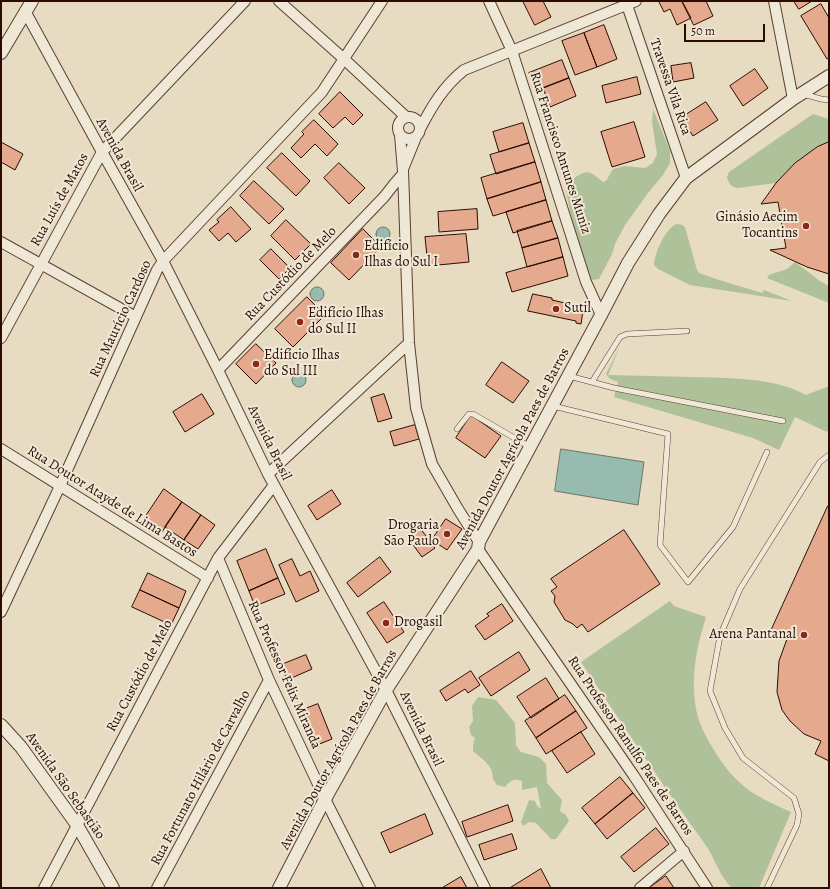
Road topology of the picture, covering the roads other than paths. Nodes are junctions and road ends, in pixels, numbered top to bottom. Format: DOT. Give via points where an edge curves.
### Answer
graph roads {
  1 [pos="245,1"];
  2 [pos="278,1"];
  3 [pos="382,1"];
  4 [pos="489,1"];
  5 [pos="774,1"];
  6 [pos="632,3"];
  7 [pos="29,6"];
  8 [pos="512,51"];
  9 [pos="1,53"];
  10 [pos="344,59"];
  11 [pos="829,76"];
  12 [pos="798,96"];
  13 [pos="829,100"];
  14 [pos="391,103"];
  15 [pos="433,104"];
  16 [pos="410,117"];
  17 [pos="399,131"];
  18 [pos="418,133"];
  19 [pos="102,152"];
  20 [pos="402,173"];
  21 [pos="686,178"];
  22 [pos="403,194"];
  23 [pos="384,197"];
  24 [pos="1,242"];
  25 [pos="163,261"];
  26 [pos="41,264"];
  27 [pos="601,315"];
  28 [pos="136,317"];
  29 [pos="687,331"];
  30 [pos="1,338"];
  31 [pos="409,343"];
  32 [pos="218,370"];
  33 [pos="568,376"];
  34 [pos="592,382"];
  35 [pos="552,406"];
  36 [pos="783,421"];
  37 [pos="457,429"];
  38 [pos="531,447"];
  39 [pos="1,449"];
  40 [pos="767,452"];
  41 [pos="829,455"];
  42 [pos="268,474"];
  43 [pos="274,485"];
  44 [pos="60,486"];
  45 [pos="479,545"];
  46 [pos="218,558"];
  47 [pos="208,578"];
  48 [pos="1,612"];
  49 [pos="268,680"];
  50 [pos="386,690"];
  51 [pos="1,725"];
  52 [pos="325,799"];
  53 [pos="77,825"];
  54 [pos="684,851"];
  55 [pos="44,888"];
  56 [pos="113,888"];
  57 [pos="157,888"];
  58 [pos="280,888"];
  59 [pos="370,888"];
  60 [pos="485,888"];
  61 [pos="640,888"];
  62 [pos="707,888"];
  63 [pos="767,888"];
  1 -- 19 [label="street, Rua Luís de Matos"];
  2 -- 10 [label="street"];
  3 -- 10 [label="street, Rua Maurício Cardoso"];
  4 -- 8 [label="street, Rua Francisco Antunes Muniz"];
  5 -- 12 [label="street"];
  6 -- 8 [label="street"];
  6 -- 21 [label="street, Travessa Vila Rica"];
  7 -- 9 [label="street"];
  7 -- 19 [label="street, Avenida Brasil"];
  8 -- 15 [label="street" via="464,70 452,79"];
  8 -- 27 [label="street, Rua Francisco Antunes Muniz" via="586,282"];
  10 -- 14 [label="street"];
  10 -- 25 [label="street, Rua Maurício Cardoso" via="322,92"];
  11 -- 12 [label="street, Avenida Doutor Agrícola Paes de Barros"];
  12 -- 13 [label="lane"];
  12 -- 21 [label="street, Avenida Doutor Agrícola Paes de Barros"];
  14 -- 16 [label="street"];
  14 -- 17 [label="street"];
  15 -- 16 [label="street"];
  15 -- 18 [label="street"];
  16 -- 17 [label="street" via="399,122"];
  16 -- 18 [label="street" via="418,121"];
  17 -- 18 [label="street" via="407,139"];
  17 -- 20 [label="street"];
  18 -- 20 [label="street"];
  19 -- 25 [label="street, Avenida Brasil"];
  19 -- 26 [label="street, Rua Luís de Matos"];
  20 -- 22 [label="street"];
  20 -- 23 [label="street, Rua Custódio de Melo"];
  21 -- 27 [label="street, Avenida Doutor Agrícola Paes de Barros" via="658,214 631,257"];
  22 -- 23 [label="street"];
  22 -- 31 [label="street"];
  23 -- 32 [label="street, Rua Custódio de Melo"];
  24 -- 26 [label="street"];
  25 -- 28 [label="street, Rua Maurício Cardoso"];
  25 -- 32 [label="street, Avenida Brasil"];
  26 -- 28 [label="street"];
  26 -- 30 [label="street, Rua Luís de Matos"];
  27 -- 33 [label="street, Avenida Doutor Agrícola Paes de Barros"];
  28 -- 44 [label="street, Rua Maurício Cardoso"];
  29 -- 34 [label="lane" via="626,334 620,337"];
  31 -- 42 [label="street"];
  31 -- 45 [label="street" via="416,408 432,464"];
  32 -- 42 [label="street, Avenida Brasil"];
  33 -- 34 [label="lane"];
  33 -- 35 [label="street, Avenida Doutor Agrícola Paes de Barros"];
  34 -- 36 [label="lane"];
  35 -- 38 [label="street, Avenida Doutor Agrícola Paes de Barros"];
  35 -- 40 [label="lane" via="668,434 660,545 688,582 732,527"];
  37 -- 38 [label="lane" via="469,414 473,414"];
  38 -- 45 [label="street, Avenida Doutor Agrícola Paes de Barros"];
  39 -- 44 [label="street, Rua Doutor Atayde de Lima Bastos"];
  41 -- 63 [label="lane" via="820,462 740,589 720,636 710,691 725,728 743,758 794,798 799,814 797,825"];
  42 -- 43 [label="street, Avenida Brasil"];
  43 -- 46 [label="street, Rua Custódio de Melo"];
  43 -- 50 [label="street, Avenida Brasil"];
  44 -- 47 [label="street, Rua Doutor Atayde de Lima Bastos"];
  44 -- 48 [label="street, Rua Maurício Cardoso"];
  45 -- 50 [label="street, Avenida Doutor Agrícola Paes de Barros"];
  45 -- 54 [label="street, Rua Professor Ranulfo Paes de Barros"];
  46 -- 47 [label="street, Rua Custódio de Melo"];
  46 -- 49 [label="street, Rua Professor Felix Miranda"];
  47 -- 53 [label="street, Rua Custódio de Melo"];
  49 -- 52 [label="street, Rua Professor Felix Miranda"];
  49 -- 57 [label="street, Rua Fortunato Hilário de Carvalho"];
  50 -- 52 [label="street, Avenida Doutor Agrícola Paes de Barros"];
  50 -- 60 [label="street, Avenida Brasil"];
  51 -- 53 [label="street, Avenida São Sebastião" via="21,747"];
  52 -- 58 [label="street, Avenida Doutor Agrícola Paes de Barros"];
  52 -- 59 [label="street, Rua Professor Felix Miranda"];
  53 -- 55 [label="street, Rua Custódio de Melo"];
  53 -- 56 [label="street, Avenida São Sebastião"];
  54 -- 61 [label="street"];
  54 -- 62 [label="street, Rua Professor Ranulfo Paes de Barros"];
}
